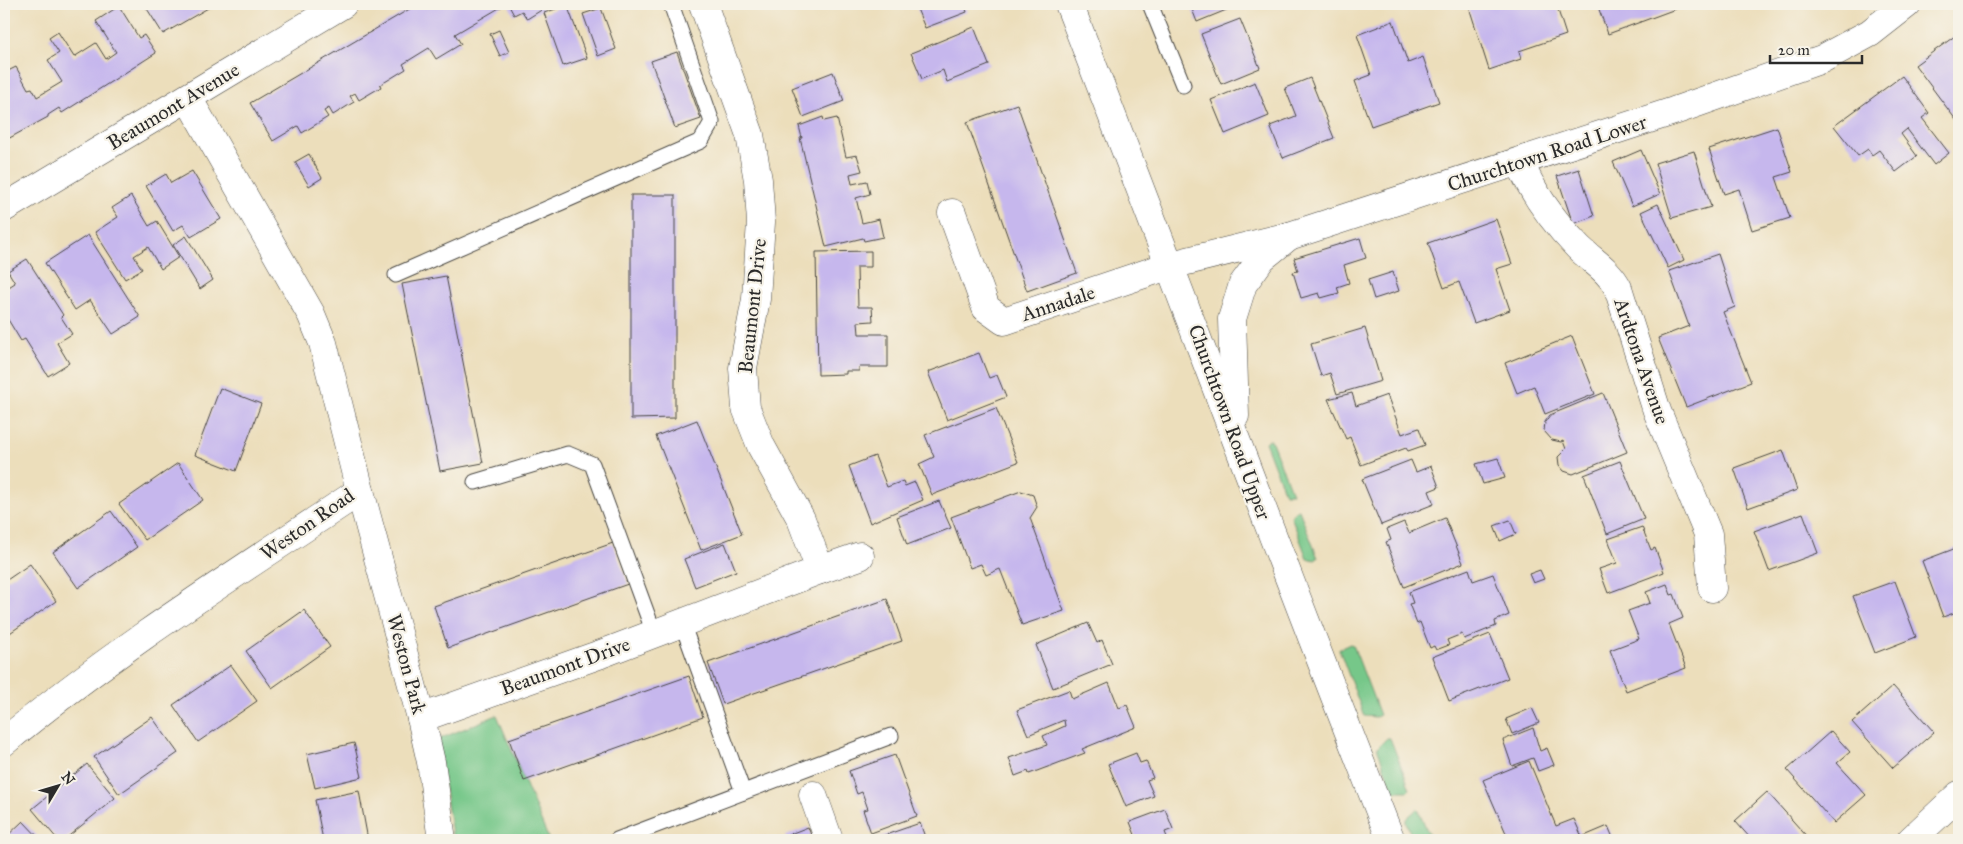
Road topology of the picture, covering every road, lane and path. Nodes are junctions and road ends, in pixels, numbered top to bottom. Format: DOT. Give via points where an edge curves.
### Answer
graph roads {
  1 [pos="343,4"];
  2 [pos="671,4"];
  3 [pos="703,4"];
  4 [pos="1069,4"];
  5 [pos="1150,4"];
  6 [pos="1907,4"];
  7 [pos="1183,85"];
  8 [pos="188,98"];
  9 [pos="1520,162"];
  10 [pos="4,207"];
  11 [pos="952,213"];
  12 [pos="1289,236"];
  13 [pos="1171,265"];
  14 [pos="396,275"];
  15 [pos="1235,435"];
  16 [pos="475,482"];
  17 [pos="360,491"];
  18 [pos="860,556"];
  19 [pos="820,570"];
  20 [pos="1712,588"];
  21 [pos="682,622"];
  22 [pos="654,633"];
  23 [pos="422,718"];
  24 [pos="891,736"];
  25 [pos="4,742"];
  26 [pos="743,792"];
  27 [pos="813,794"];
  28 [pos="1959,795"];
  29 [pos="442,840"];
  30 [pos="617,840"];
  31 [pos="829,840"];
  32 [pos="1391,840"];
  33 [pos="1911,840"];
  1 -- 8 [label="street, Beaumont Avenue"];
  2 -- 14 [label="lane" via="712,122 701,141"];
  3 -- 19 [label="street, Beaumont Drive" via="750,135 758,180 761,222 756,299 743,368 746,408 761,446 801,519"];
  4 -- 13 [label="street, Churchtown Road Upper"];
  5 -- 7 [label="lane"];
  6 -- 9 [label="street, Churchtown Road Lower" via="1870,33 1822,58"];
  8 -- 10 [label="street, Beaumont Avenue"];
  8 -- 17 [label="street, Weston Road" via="311,314 323,343"];
  9 -- 12 [label="street, Churchtown Road Lower"];
  9 -- 20 [label="street, Ardtona Avenue" via="1526,178 1549,212 1579,248 1609,274 1618,288 1657,410 1708,534"];
  11 -- 13 [label="street, Annadale" via="986,308 1004,321"];
  12 -- 13 [label="street, Churchtown Road Lower"];
  12 -- 15 [label="street" via="1262,258 1243,284 1232,319"];
  13 -- 15 [label="street, Churchtown Road Upper"];
  15 -- 32 [label="street, Churchtown Road Upper" via="1287,577"];
  16 -- 22 [label="lane" via="568,454 592,464"];
  17 -- 23 [label="street, Weston Park"];
  17 -- 25 [label="street, Weston Road" via="209,591 48,706"];
  18 -- 19 [label="street, Beaumont Drive"];
  19 -- 21 [label="street, Beaumont Drive"];
  21 -- 22 [label="street, Beaumont Drive"];
  21 -- 26 [label="lane"];
  22 -- 23 [label="street, Beaumont Drive"];
  23 -- 29 [label="street, Weston Park"];
  24 -- 26 [label="lane"];
  26 -- 30 [label="lane"];
  27 -- 31 [label="street"];
  28 -- 33 [label="street"];
}
